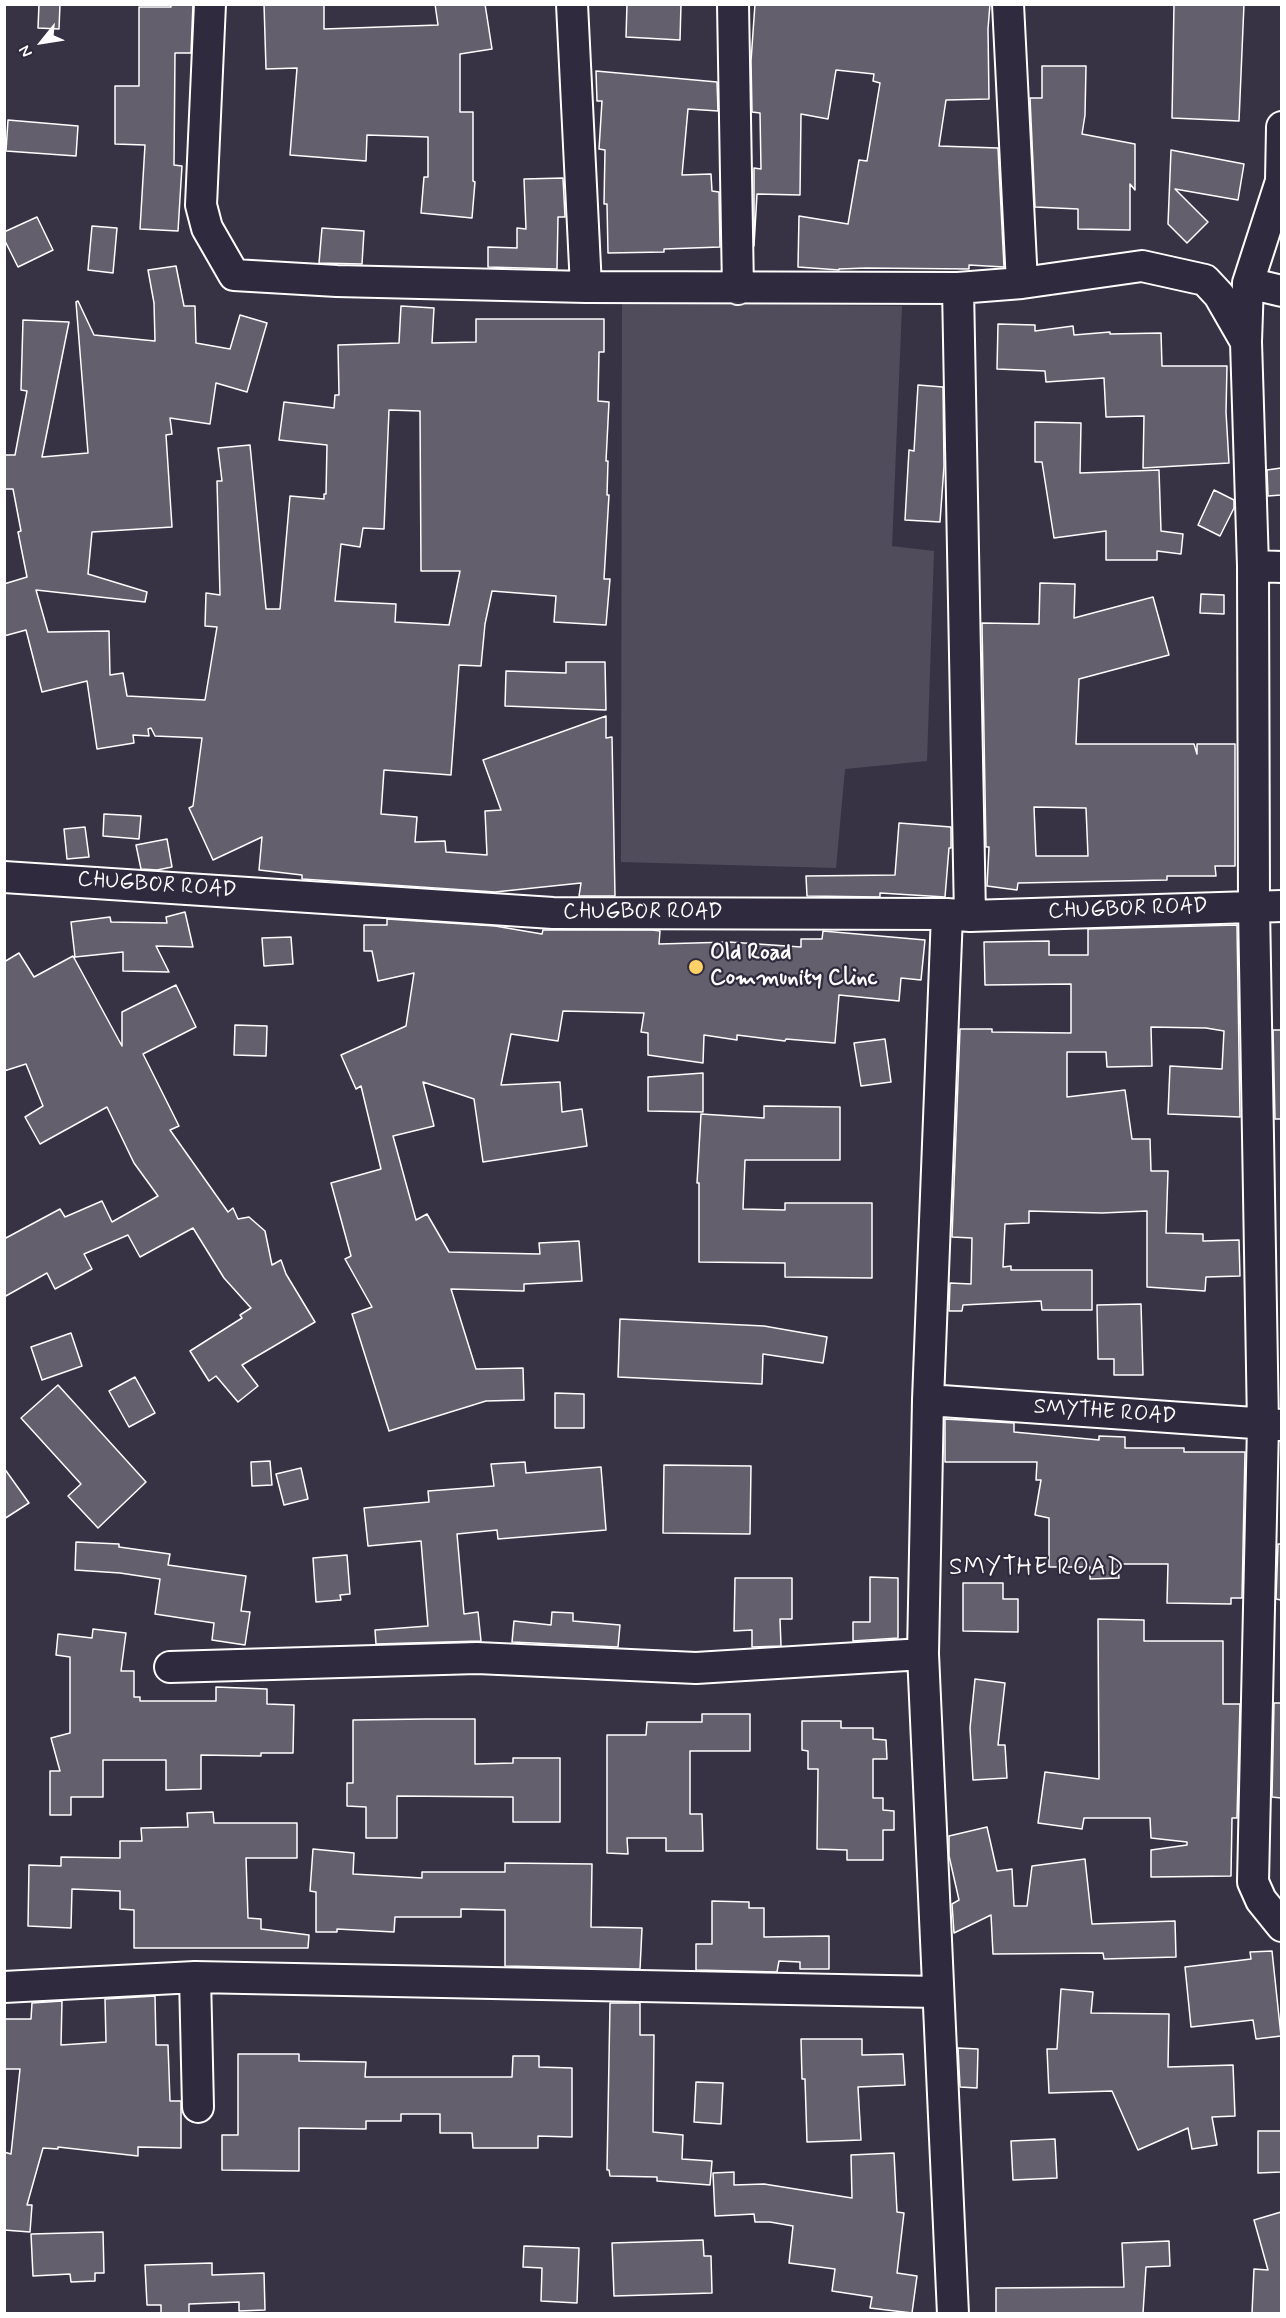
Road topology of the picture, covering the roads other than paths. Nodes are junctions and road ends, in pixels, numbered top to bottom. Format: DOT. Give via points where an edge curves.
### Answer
graph roads {
  1 [pos="210,4"];
  2 [pos="572,4"];
  3 [pos="733,4"];
  4 [pos="1008,4"];
  5 [pos="1281,126"];
  6 [pos="1022,283"];
  7 [pos="1248,283"];
  8 [pos="586,287"];
  9 [pos="958,288"];
  10 [pos="738,289"];
  11 [pos="1281,291"];
  12 [pos="1246,342"];
  13 [pos="1267,566"];
  14 [pos="4,877"];
  15 [pos="1268,906"];
  16 [pos="959,915"];
  17 [pos="928,1400"];
  18 [pos="1272,1425"];
  19 [pos="923,1654"];
  20 [pos="170,1667"];
  21 [pos="1268,1817"];
  22 [pos="1281,1926"];
  23 [pos="195,1977"];
  24 [pos="4,1987"];
  25 [pos="937,1992"];
  26 [pos="198,2107"];
  27 [pos="953,2313"];
  1 -- 8 [label="street" via="201,205 207,228 234,275"];
  2 -- 8 [label="street"];
  3 -- 10 [label="street"];
  4 -- 6 [label="street"];
  5 -- 7 [label="street" via="1281,181"];
  6 -- 9 [label="street"];
  6 -- 12 [label="street" via="1142,266 1205,280 1219,295"];
  7 -- 11 [label="street"];
  7 -- 12 [label="street"];
  8 -- 10 [label="street"];
  9 -- 10 [label="street"];
  9 -- 16 [label="street"];
  12 -- 13 [label="street"];
  13 -- 15 [label="street"];
  14 -- 16 [label="street, CHUGBOR ROAD" via="554,913"];
  15 -- 16 [label="street, CHUGBOR ROAD"];
  15 -- 18 [label="street"];
  16 -- 17 [label="street"];
  17 -- 18 [label="street, SMYTHE ROAD"];
  17 -- 19 [label="street"];
  18 -- 21 [label="street"];
  19 -- 20 [label="street" via="696,1668 477,1658"];
  19 -- 25 [label="street"];
  21 -- 22 [label="street" via="1253,1882"];
  23 -- 24 [label="street"];
  23 -- 25 [label="street"];
  23 -- 26 [label="street"];
  25 -- 27 [label="street"];
}
